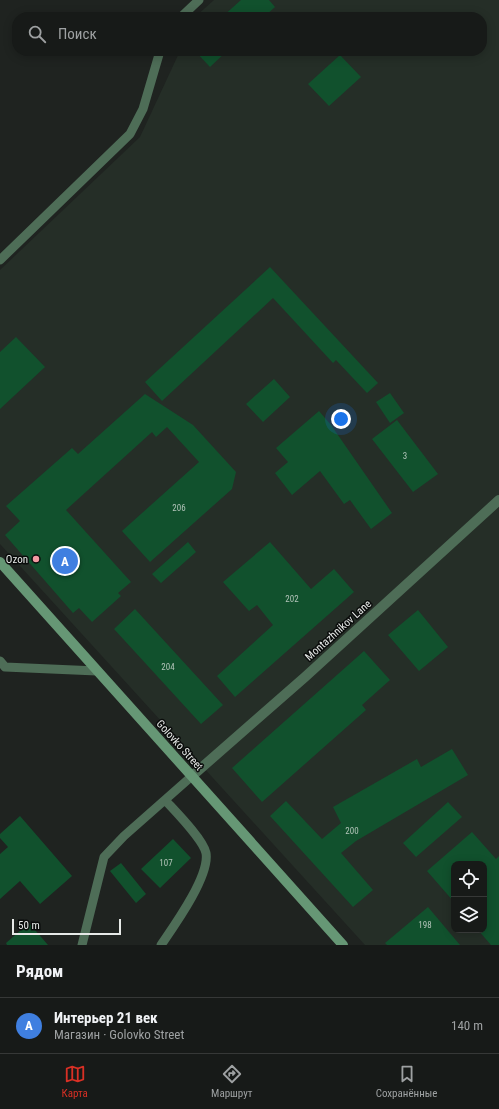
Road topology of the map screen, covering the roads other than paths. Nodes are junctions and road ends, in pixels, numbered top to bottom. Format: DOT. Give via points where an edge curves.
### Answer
graph roads {
  1 [pos="199,0"];
  2 [pos="186,12"];
  3 [pos="159,56"];
  4 [pos="0,260"];
  5 [pos="499,500"];
  6 [pos="0,562"];
  7 [pos="0,661"];
  8 [pos="97,671"];
  9 [pos="192,776"];
  10 [pos="165,800"];
  11 [pos="82,945"];
  12 [pos="161,945"];
  13 [pos="343,945"];
  1 -- 2 [label="lane"];
  3 -- 4 [label="lane" via="144,109 130,134"];
  5 -- 9 [label="street, Montazhnikov Lane"];
  6 -- 8 [label="street, Golovko Street"];
  7 -- 8 [label="lane" via="5,667"];
  8 -- 9 [label="street, Golovko Street"];
  9 -- 10 [label="lane"];
  9 -- 13 [label="street, Golovko Street"];
  10 -- 11 [label="lane" via="124,836 104,858"];
  10 -- 12 [label="lane" via="190,828 206,852 206,864 188,907"];
}
